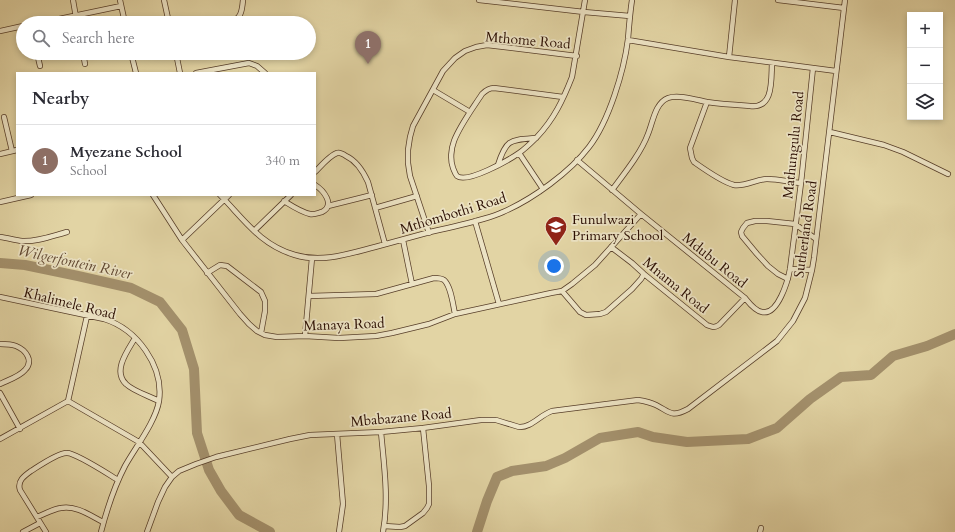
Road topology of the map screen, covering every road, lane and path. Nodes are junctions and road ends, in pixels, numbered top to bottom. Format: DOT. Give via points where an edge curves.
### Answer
graph roads {
  1 [pos="73,0"];
  2 [pos="120,0"];
  3 [pos="164,0"];
  4 [pos="243,0"];
  5 [pos="479,0"];
  6 [pos="585,0"];
  7 [pos="632,0"];
  8 [pos="735,0"];
  9 [pos="778,0"];
  10 [pos="824,0"];
  11 [pos="845,0"];
  12 [pos="121,6"];
  13 [pos="823,6"];
  14 [pos="844,8"];
  15 [pos="584,12"];
  16 [pos="76,16"];
  17 [pos="123,16"];
  18 [pos="167,16"];
  19 [pos="239,16"];
  20 [pos="630,16"];
  21 [pos="16,28"];
  22 [pos="0,31"];
  23 [pos="628,40"];
  24 [pos="577,56"];
  25 [pos="729,58"];
  26 [pos="39,60"];
  27 [pos="84,60"];
  28 [pos="133,60"];
  29 [pos="177,60"];
  30 [pos="772,63"];
  31 [pos="85,64"];
  32 [pos="40,66"];
  33 [pos="813,68"];
  34 [pos="836,70"];
  35 [pos="136,72"];
  36 [pos="180,72"];
  37 [pos="202,72"];
  38 [pos="264,72"];
  39 [pos="433,90"];
  40 [pos="563,97"];
  41 [pos="707,102"];
  42 [pos="470,112"];
  43 [pos="4,117"];
  44 [pos="830,132"];
  45 [pos="536,138"];
  46 [pos="15,151"];
  47 [pos="519,153"];
  48 [pos="0,154"];
  49 [pos="578,160"];
  50 [pos="498,165"];
  51 [pos="316,171"];
  52 [pos="948,174"];
  53 [pos="801,183"];
  54 [pos="316,186"];
  55 [pos="543,189"];
  56 [pos="612,190"];
  57 [pos="372,195"];
  58 [pos="26,196"];
  59 [pos="154,196"];
  60 [pos="221,196"];
  61 [pos="228,196"];
  62 [pos="290,196"];
  63 [pos="417,196"];
  64 [pos="225,200"];
  65 [pos="284,201"];
  66 [pos="0,202"];
  67 [pos="328,206"];
  68 [pos="375,208"];
  69 [pos="641,214"];
  70 [pos="475,221"];
  71 [pos="795,224"];
  72 [pos="254,231"];
  73 [pos="66,232"];
  74 [pos="429,233"];
  75 [pos="0,237"];
  76 [pos="816,239"];
  77 [pos="182,240"];
  78 [pos="403,240"];
  79 [pos="385,244"];
  80 [pos="611,247"];
  81 [pos="312,258"];
  82 [pos="790,268"];
  83 [pos="812,270"];
  84 [pos="207,273"];
  85 [pos="644,274"];
  86 [pos="788,279"];
  87 [pos="412,284"];
  88 [pos="562,291"];
  89 [pos="309,296"];
  90 [pos="0,297"];
  91 [pos="745,298"];
  92 [pos="499,304"];
  93 [pos="766,312"];
  94 [pos="455,314"];
  95 [pos="87,316"];
  96 [pos="261,333"];
  97 [pos="305,336"];
  98 [pos="135,338"];
  99 [pos="0,344"];
  100 [pos="0,384"];
  101 [pos="0,393"];
  102 [pos="159,401"];
  103 [pos="68,402"];
  104 [pos="688,409"];
  105 [pos="20,428"];
  106 [pos="423,428"];
  107 [pos="381,432"];
  108 [pos="337,434"];
  109 [pos="0,439"];
  110 [pos="139,442"];
  111 [pos="172,477"];
  112 [pos="118,480"];
  113 [pos="37,517"];
  114 [pos="103,522"];
  115 [pos="40,523"];
  116 [pos="384,526"];
  117 [pos="23,532"];
  118 [pos="46,532"];
  119 [pos="101,532"];
  120 [pos="147,532"];
  121 [pos="339,532"];
  122 [pos="383,532"];
  1 -- 16 [label="street"];
  2 -- 12 [label="street"];
  3 -- 18 [label="street"];
  4 -- 19 [label="street"];
  5 -- 15 [label="street"];
  6 -- 15 [label="street"];
  7 -- 20 [label="street, Mthombothi Road"];
  8 -- 25 [label="street"];
  9 -- 13 [label="street"];
  10 -- 13 [label="street"];
  11 -- 14 [label="street, Sutherland Road"];
  12 -- 16 [label="street"];
  12 -- 17 [label="street"];
  13 -- 14 [label="street"];
  14 -- 34 [label="street, Sutherland Road"];
  15 -- 20 [label="street"];
  15 -- 24 [label="street"];
  20 -- 23 [label="street, Mthombothi Road"];
  21 -- 22 [label="street"];
  23 -- 25 [label="street"];
  23 -- 49 [label="street, Mthombothi Road" via="623,65 605,120 599,133"];
  24 -- 39 [label="street, Mthome Road" via="487,45 476,47 454,58 443,71"];
  24 -- 40 [label="street" via="572,77"];
  25 -- 30 [label="street"];
  26 -- 32 [label="street"];
  27 -- 31 [label="street"];
  28 -- 35 [label="street"];
  29 -- 36 [label="street"];
  30 -- 33 [label="street"];
  30 -- 41 [label="street" via="769,97 765,102 753,107"];
  33 -- 34 [label="street"];
  33 -- 53 [label="street, Mathungulu Road"];
  34 -- 44 [label="street, Sutherland Road"];
  37 -- 38 [label="street" via="249,64 257,66"];
  39 -- 42 [label="street"];
  39 -- 63 [label="street, Mthome Road" via="413,126 409,143 408,163"];
  40 -- 42 [label="street" via="491,88 482,94"];
  40 -- 45 [label="street" via="557,111"];
  41 -- 53 [label="street" via="690,148 694,162 734,185 767,179"];
  41 -- 56 [label="street" via="676,96 662,101 648,136"];
  42 -- 50 [label="street" via="452,148 452,166 455,172 462,178 467,178"];
  43 -- 46 [label="street"];
  44 -- 52 [label="street" via="884,145"];
  44 -- 76 [label="street, Sutherland Road"];
  45 -- 47 [label="street"];
  45 -- 50 [label="street" via="516,139 510,142 501,154"];
  46 -- 48 [label="street"];
  47 -- 50 [label="street"];
  47 -- 55 [label="street"];
  49 -- 55 [label="street, Mthombothi Road"];
  49 -- 56 [label="street, Mdubu Road"];
  51 -- 57 [label="street" via="335,154 341,153 362,170"];
  53 -- 71 [label="street, Mathungulu Road"];
  54 -- 67 [label="street" via="327,199"];
  55 -- 70 [label="street, Mthombothi Road" via="502,213"];
  56 -- 69 [label="street, Mdubu Road"];
  57 -- 67 [label="street"];
  57 -- 68 [label="street"];
  58 -- 66 [label="street"];
  59 -- 77 [label="street, Manaya Road"];
  60 -- 64 [label="street, Mthombothi Road"];
  61 -- 64 [label="street"];
  62 -- 65 [label="street"];
  63 -- 68 [label="street"];
  63 -- 74 [label="street, Mthome Road"];
  64 -- 72 [label="street, Mthombothi Road"];
  64 -- 77 [label="street"];
  65 -- 67 [label="street" via="310,214 316,214"];
  65 -- 72 [label="street"];
  68 -- 79 [label="street"];
  69 -- 80 [label="street, Manaya Road"];
  69 -- 91 [label="street, Mdubu Road"];
  70 -- 74 [label="street, Mthombothi Road"];
  70 -- 92 [label="street"];
  71 -- 76 [label="street"];
  71 -- 82 [label="street, Mathungulu Road"];
  71 -- 86 [label="street" via="755,221 747,223 741,232 746,242 768,266"];
  72 -- 81 [label="street, Mthombothi Road" via="270,244 294,255"];
  73 -- 75 [label="street" via="22,241"];
  74 -- 78 [label="street, Mthombothi Road"];
  76 -- 83 [label="street, Sutherland Road"];
  77 -- 84 [label="street, Manaya Road"];
  78 -- 79 [label="street, Mthombothi Road"];
  78 -- 87 [label="street"];
  79 -- 81 [label="street, Mthombothi Road" via="333,257"];
  80 -- 85 [label="street, Mnama Road"];
  80 -- 88 [label="street, Manaya Road" via="595,265"];
  81 -- 89 [label="street"];
  82 -- 83 [label="street"];
  82 -- 86 [label="street, Mathungulu Road"];
  83 -- 104 [label="street, Sutherland Road" via="805,298 793,321 781,336"];
  84 -- 96 [label="street, Manaya Road" via="244,319"];
  84 -- 96 [label="street" via="220,265 227,266 260,292 265,300"];
  85 -- 88 [label="street" via="632,289 606,312 600,314 586,315 580,312"];
  85 -- 91 [label="street, Mnama Road" via="711,327 723,322"];
  86 -- 93 [label="street, Mathungulu Road" via="779,301"];
  87 -- 89 [label="street" via="376,294"];
  87 -- 94 [label="street" via="434,278 443,279 447,284"];
  88 -- 92 [label="street, Manaya Road"];
  89 -- 97 [label="street"];
  90 -- 95 [label="street, Khalimele Road"];
  91 -- 93 [label="street, Mdubu Road" via="760,312"];
  92 -- 94 [label="street, Manaya Road"];
  94 -- 97 [label="street, Manaya Road" via="429,324 376,336"];
  95 -- 98 [label="street, Khalimele Road" via="114,323"];
  95 -- 103 [label="street"];
  96 -- 97 [label="street, Manaya Road" via="277,337"];
  98 -- 102 [label="street, Khalimele Road" via="155,366 160,391"];
  98 -- 102 [label="street" via="122,363 122,378 126,385"];
  99 -- 100 [label="street" via="16,346 29,357 25,371"];
  101 -- 105 [label="street"];
  102 -- 110 [label="street, Khalimele Road" via="154,416"];
  103 -- 105 [label="street"];
  103 -- 110 [label="street"];
  104 -- 106 [label="street, Mbabazane Road" via="674,414 648,401 638,400 552,411 523,428 502,421 481,420"];
  105 -- 109 [label="street"];
  106 -- 107 [label="street, Mbabazane Road"];
  106 -- 116 [label="street" via="429,498 427,508 405,526"];
  107 -- 108 [label="street, Mbabazane Road"];
  107 -- 116 [label="street" via="386,496"];
  108 -- 111 [label="street, Mbabazane Road" via="310,435 216,458 179,471"];
  108 -- 121 [label="street" via="343,504"];
  110 -- 111 [label="street"];
  110 -- 112 [label="street, Khalimele Road"];
  111 -- 120 [label="street, Mbabazane Road" via="158,502"];
  112 -- 113 [label="street" via="71,454 66,452 58,455 31,471 20,481 20,490"];
  112 -- 114 [label="street, Khalimele Road"];
  113 -- 114 [label="street" via="62,507 78,510"];
  113 -- 115 [label="street"];
  114 -- 119 [label="street, Khalimele Road"];
  115 -- 117 [label="street"];
  115 -- 118 [label="street"];
  116 -- 122 [label="street"];
}
